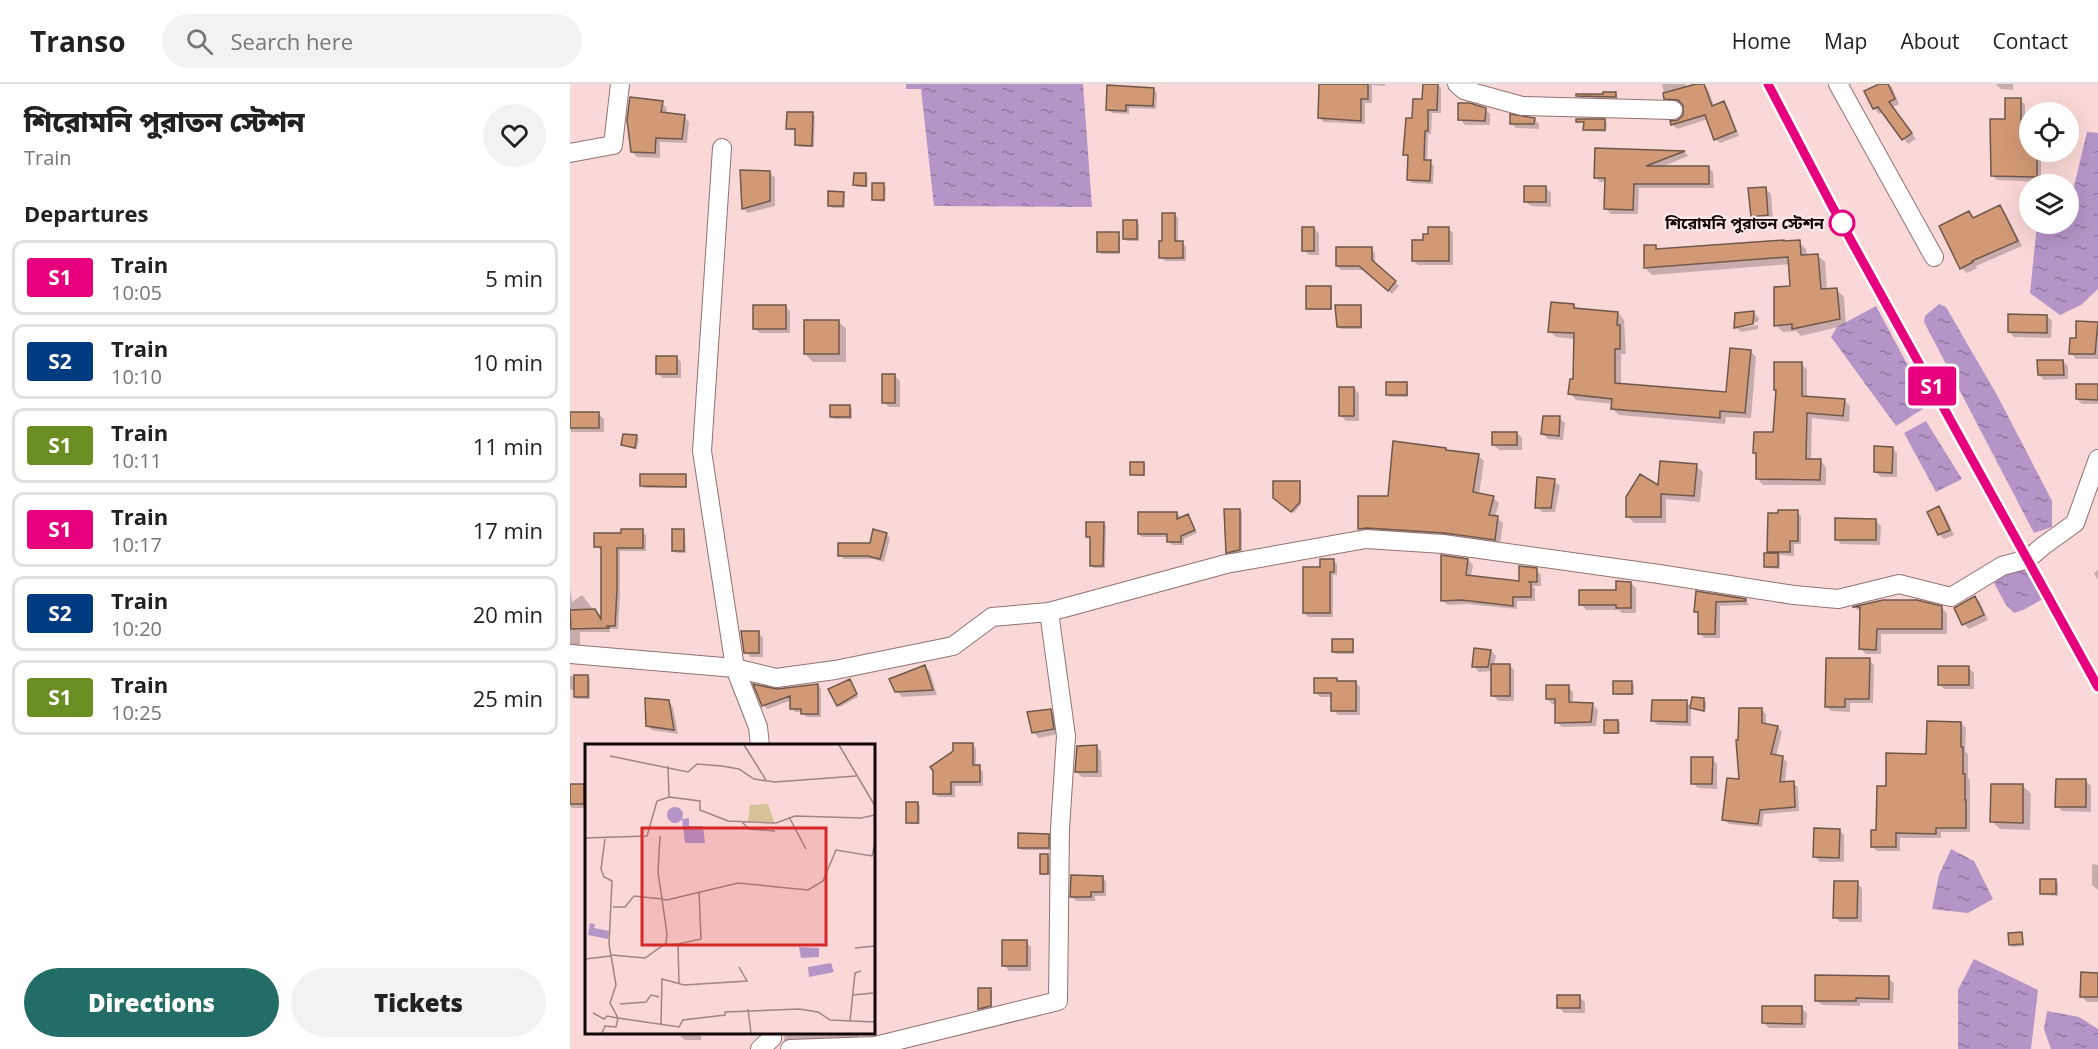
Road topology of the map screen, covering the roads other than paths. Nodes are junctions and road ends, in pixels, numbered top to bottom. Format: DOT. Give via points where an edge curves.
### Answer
graph roads {
  1 [pos="620,84"];
  2 [pos="1457,84"];
  3 [pos="1838,84"];
  4 [pos="1673,110"];
  5 [pos="722,148"];
  6 [pos="570,153"];
  7 [pos="1934,257"];
  8 [pos="2098,459"];
  9 [pos="1049,612"];
  10 [pos="570,654"];
  11 [pos="735,668"];
  12 [pos="760,744"];
  13 [pos="772,1034"];
  14 [pos="875,1048"];
  15 [pos="759,1049"];
  16 [pos="790,1049"];
  1 -- 6 [label="street" via="613,145"];
  2 -- 4 [label="street" via="1464,90 1522,106"];
  3 -- 7 [label="street"];
  5 -- 11 [label="street" via="702,451"];
  8 -- 9 [label="street" via="2075,523 2028,559 2002,566 1951,597 1899,584 1838,599 1794,595 1443,544 1366,539 1226,564"];
  9 -- 11 [label="street" via="992,617 953,645 835,670 776,678"];
  9 -- 14 [label="street" via="1066,736 1060,830 1058,1001"];
  10 -- 11 [label="street"];
  11 -- 12 [label="street" via="758,727"];
  13 -- 15 [label="street"];
  14 -- 16 [label="street"];
}
